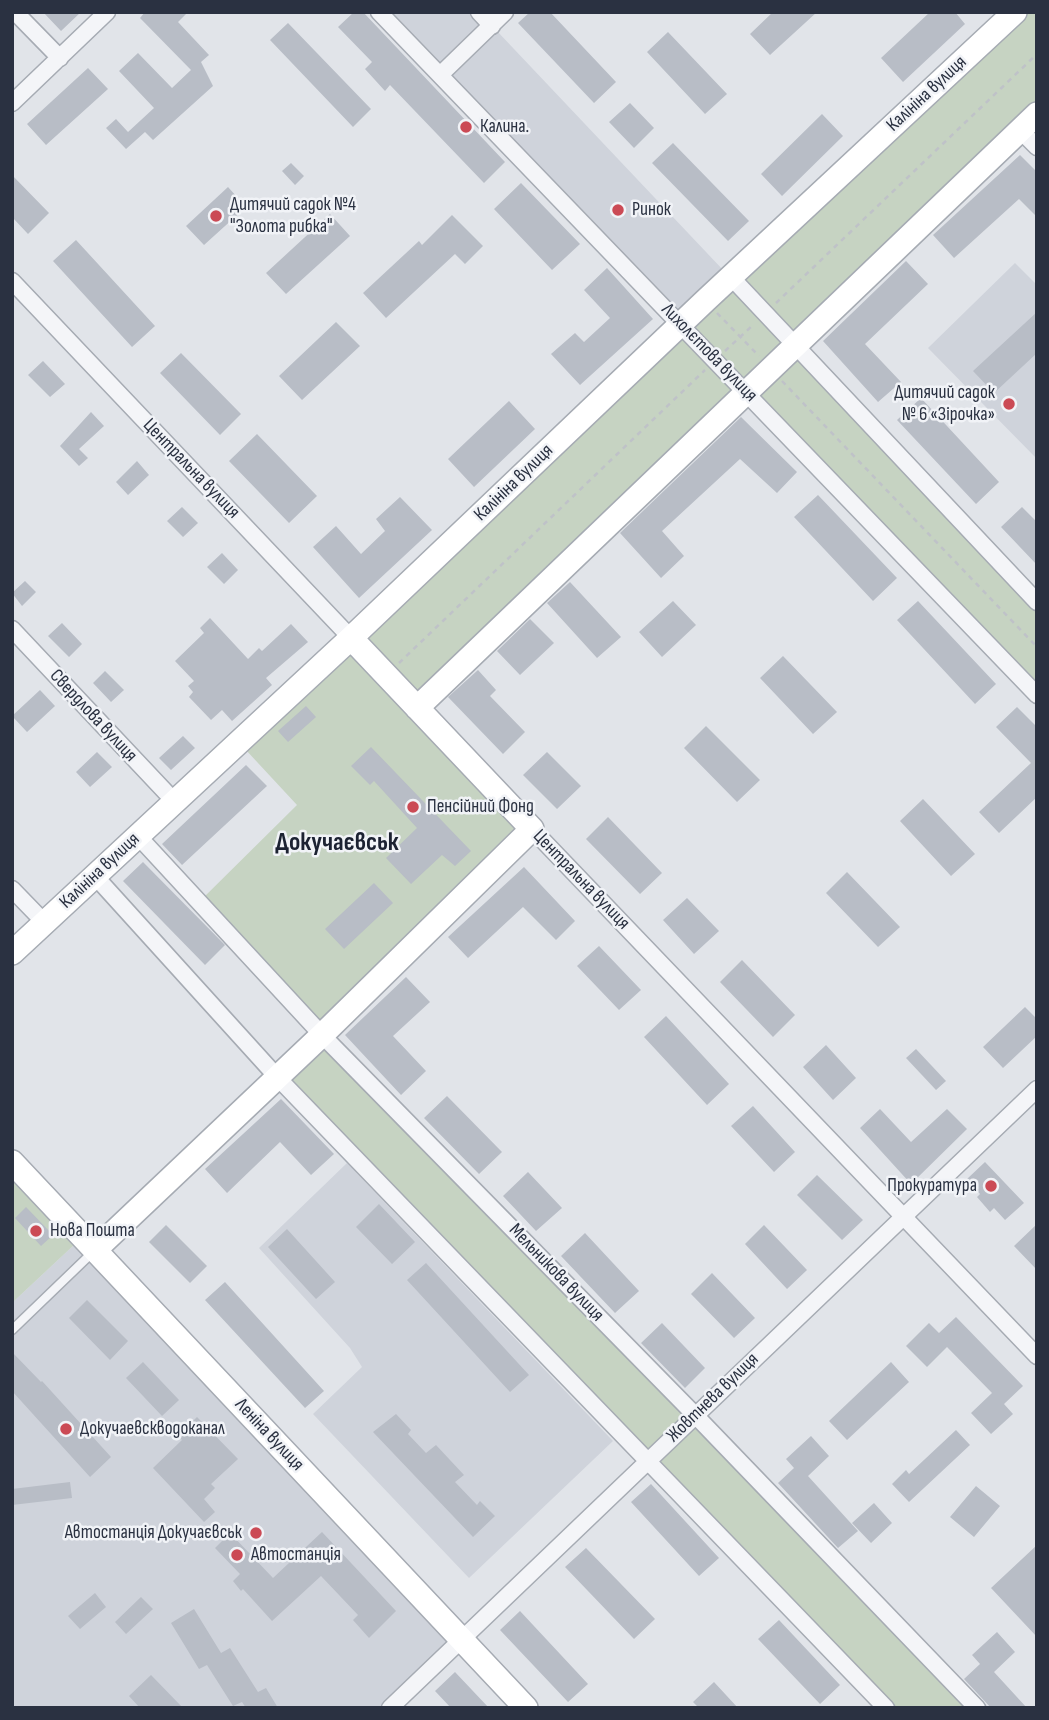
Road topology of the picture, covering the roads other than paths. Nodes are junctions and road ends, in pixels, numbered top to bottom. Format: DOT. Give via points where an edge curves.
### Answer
graph roads {
  1 [pos="15,12"];
  2 [pos="107,12"];
  3 [pos="379,12"];
  4 [pos="479,12"];
  5 [pos="505,12"];
  6 [pos="1015,12"];
  7 [pos="492,26"];
  8 [pos="60,58"];
  9 [pos="440,75"];
  10 [pos="12,103"];
  11 [pos="1028,122"];
  12 [pos="1037,147"];
  13 [pos="731,276"];
  14 [pos="12,281"];
  15 [pos="681,324"];
  16 [pos="795,346"];
  17 [pos="746,393"];
  18 [pos="1037,601"];
  19 [pos="12,629"];
  20 [pos="351,638"];
  21 [pos="1037,695"];
  22 [pos="417,708"];
  23 [pos="175,802"];
  24 [pos="532,830"];
  25 [pos="138,836"];
  26 [pos="95,876"];
  27 [pos="12,888"];
  28 [pos="45,923"];
  29 [pos="12,953"];
  30 [pos="322,1035"];
  31 [pos="278,1078"];
  32 [pos="1037,1089"];
  33 [pos="12,1162"];
  34 [pos="903,1217"];
  35 [pos="95,1250"];
  36 [pos="12,1330"];
  37 [pos="1037,1356"];
  38 [pos="695,1415"];
  39 [pos="647,1461"];
  40 [pos="462,1640"];
  41 [pos="390,1708"];
  42 [pos="526,1708"];
  43 [pos="886,1708"];
  44 [pos="977,1708"];
  1 -- 8 [label="street"];
  2 -- 8 [label="street"];
  3 -- 9 [label="street, Лихолєтова вулиця"];
  4 -- 7 [label="street"];
  5 -- 7 [label="street"];
  6 -- 13 [label="main road, Калініна вулиця"];
  7 -- 9 [label="street"];
  8 -- 10 [label="street"];
  9 -- 15 [label="street, Лихолєтова вулиця"];
  11 -- 12 [label="street"];
  11 -- 16 [label="main road"];
  13 -- 15 [label="main road, Калініна вулиця"];
  13 -- 16 [label="street"];
  14 -- 20 [label="street, Центральна вулиця"];
  15 -- 17 [label="street, Лихолєтова вулиця"];
  15 -- 20 [label="main road, Калініна вулиця"];
  16 -- 17 [label="main road"];
  16 -- 18 [label="street"];
  17 -- 21 [label="street, Лихолєтова вулиця"];
  17 -- 22 [label="main road"];
  19 -- 23 [label="street, Свердлова вулиця"];
  20 -- 22 [label="main road, Центральна вулиця"];
  20 -- 23 [label="main road, Калініна вулиця"];
  22 -- 24 [label="main road, Центральна вулиця"];
  23 -- 25 [label="main road, Калініна вулиця"];
  24 -- 30 [label="main road"];
  24 -- 34 [label="street, Центральна вулиця"];
  25 -- 26 [label="main road, Калініна вулиця"];
  25 -- 30 [label="street, Мельникова вулиця"];
  26 -- 28 [label="main road, Калініна вулиця"];
  26 -- 31 [label="street"];
  27 -- 28 [label="street"];
  28 -- 29 [label="main road, Калініна вулиця"];
  30 -- 31 [label="main road"];
  30 -- 38 [label="street, Мельникова вулиця"];
  31 -- 35 [label="main road"];
  31 -- 39 [label="street"];
  32 -- 34 [label="street, Жовтнева вулиця"];
  33 -- 35 [label="main road, Леніна вулиця"];
  34 -- 37 [label="street, Центральна вулиця"];
  34 -- 38 [label="street, Жовтнева вулиця"];
  35 -- 36 [label="lane"];
  35 -- 40 [label="main road, Леніна вулиця"];
  38 -- 39 [label="street, Жовтнева вулиця"];
  38 -- 44 [label="street, Мельникова вулиця"];
  39 -- 40 [label="street, Жовтнева вулиця"];
  39 -- 43 [label="street"];
  40 -- 41 [label="street, Жовтнева вулиця"];
  40 -- 42 [label="main road, Леніна вулиця"];
}
